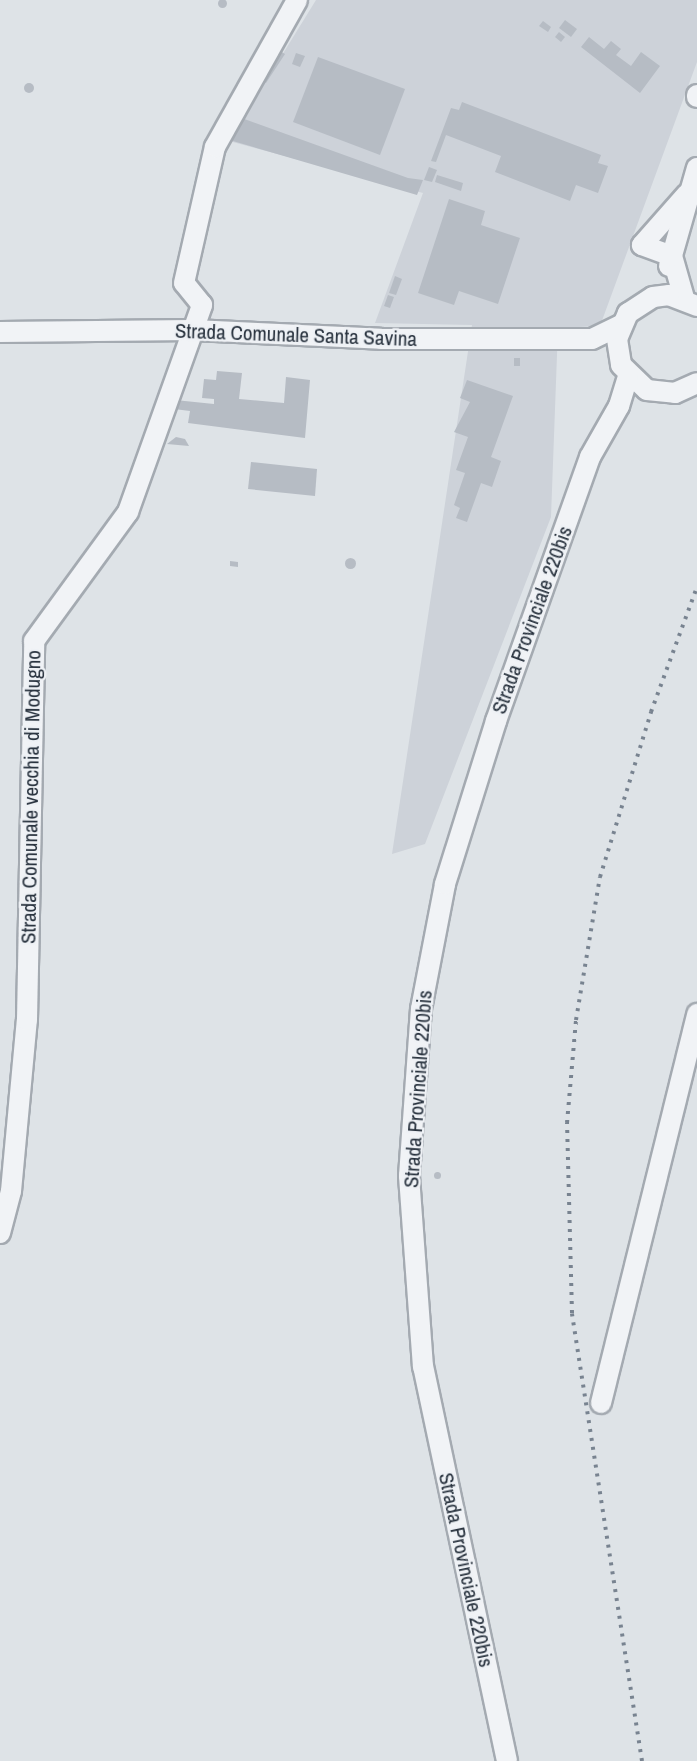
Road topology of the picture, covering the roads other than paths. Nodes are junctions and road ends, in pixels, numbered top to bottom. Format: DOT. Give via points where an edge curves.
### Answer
graph roads {
  1 [pos="297,0"];
  2 [pos="697,168"];
  3 [pos="687,194"];
  4 [pos="674,235"];
  5 [pos="648,236"];
  6 [pos="672,256"];
  7 [pos="653,297"];
  8 [pos="690,302"];
  9 [pos="621,325"];
  10 [pos="193,330"];
  11 [pos="0,332"];
  12 [pos="592,339"];
  13 [pos="617,352"];
  14 [pos="628,376"];
  15 [pos="697,383"];
  16 [pos="647,390"];
  17 [pos="619,406"];
  18 [pos="697,1014"];
  19 [pos="0,1233"];
  20 [pos="601,1403"];
  21 [pos="507,1761"];
  1 -- 10 [label="street, Strada Comunale vecchia di Modugno" via="215,147 184,283 202,305"];
  2 -- 3 [label="street"];
  3 -- 4 [label="street"];
  3 -- 5 [label="street"];
  4 -- 5 [label="street"];
  4 -- 6 [label="street"];
  5 -- 6 [label="street" via="642,245"];
  6 -- 7 [label="street"];
  6 -- 8 [label="street"];
  7 -- 8 [label="street"];
  7 -- 9 [label="street" via="634,308"];
  9 -- 12 [label="street, Strada Comunale Santa Savina"];
  9 -- 13 [label="street"];
  10 -- 11 [label="street, Strada Comunale Santa Savina"];
  10 -- 12 [label="street, Strada Comunale Santa Savina" via="381,339"];
  10 -- 19 [label="street, Strada Comunale vecchia di Modugno" via="128,512 34,641 27,1020 11,1191"];
  12 -- 13 [label="street, Strada Comunale Santa Savina"];
  13 -- 14 [label="street"];
  14 -- 16 [label="street"];
  14 -- 17 [label="street, Strada Provinciale 220bis"];
  15 -- 16 [label="street" via="675,393"];
  16 -- 17 [label="street"];
  17 -- 21 [label="street, Strada Provinciale 220bis" via="590,457 496,721 445,884 421,1009 409,1176 423,1367"];
  18 -- 20 [label="street"];
}
